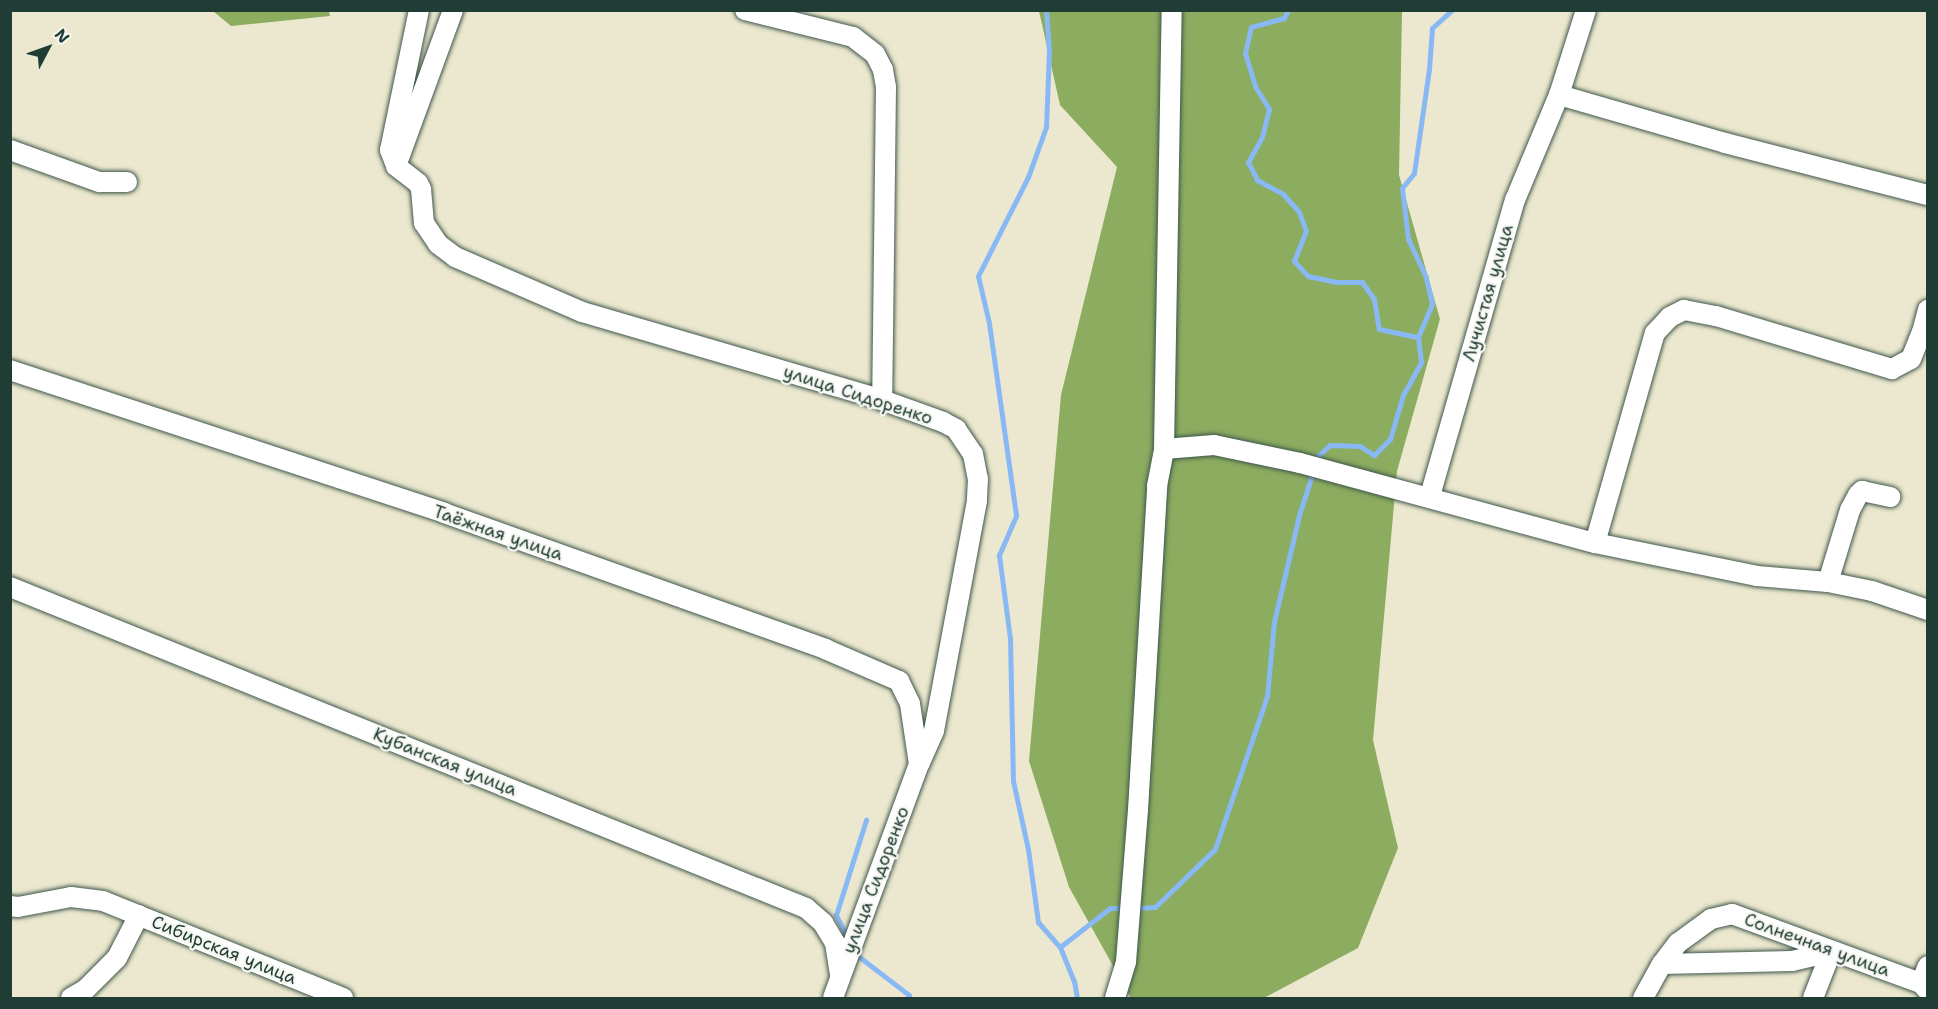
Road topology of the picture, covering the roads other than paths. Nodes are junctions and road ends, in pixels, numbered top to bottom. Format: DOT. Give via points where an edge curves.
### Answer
graph roads {
  1 [pos="419,10"];
  2 [pos="453,10"];
  3 [pos="745,10"];
  4 [pos="1172,10"];
  5 [pos="1586,10"];
  6 [pos="1559,95"];
  7 [pos="10,150"];
  8 [pos="396,166"];
  9 [pos="127,182"];
  10 [pos="1928,195"];
  11 [pos="1928,310"];
  12 [pos="10,370"];
  13 [pos="882,400"];
  14 [pos="1164,449"];
  15 [pos="1430,496"];
  16 [pos="1890,497"];
  17 [pos="1595,543"];
  18 [pos="1828,582"];
  19 [pos="10,587"];
  20 [pos="1928,610"];
  21 [pos="919,764"];
  22 [pos="10,906"];
  23 [pos="139,915"];
  24 [pos="1831,952"];
  25 [pos="1662,964"];
  26 [pos="840,975"];
  27 [pos="1925,980"];
  28 [pos="71,999"];
  29 [pos="343,999"];
  30 [pos="833,999"];
  31 [pos="1115,999"];
  32 [pos="1643,999"];
  33 [pos="1813,999"];
  1 -- 8 [label="street" via="390,150"];
  2 -- 8 [label="street"];
  3 -- 13 [label="street" via="853,37 875,54 883,70 886,87"];
  4 -- 14 [label="street"];
  5 -- 6 [label="street, Лучистая улица"];
  6 -- 10 [label="street"];
  6 -- 15 [label="street, Лучистая улица" via="1515,200"];
  7 -- 9 [label="street" via="99,182"];
  8 -- 13 [label="street, улица Сидоренко" via="421,189 429,234 456,257 582,312"];
  11 -- 17 [label="street" via="1911,359 1892,369 1716,316 1684,310 1670,317 1655,333"];
  12 -- 21 [label="street, Таёжная улица" via="444,513 825,649 899,681 910,705"];
  13 -- 21 [label="street, улица Сидоренко" via="956,429 973,454 978,479 943,691 934,731"];
  14 -- 15 [label="street" via="1214,445"];
  14 -- 31 [label="street" via="1156,486 1126,962"];
  15 -- 17 [label="street"];
  16 -- 18 [label="street" via="1862,491 1858,495"];
  17 -- 18 [label="street" via="1757,576"];
  18 -- 20 [label="street" via="1872,591"];
  19 -- 26 [label="street, Кубанская улица" via="806,908 823,923 835,943"];
  21 -- 26 [label="street, улица Сидоренко"];
  22 -- 23 [label="street, Сибирская улица" via="71,897 103,901"];
  23 -- 28 [label="street" via="117,958"];
  23 -- 29 [label="street, Сибирская улица"];
  24 -- 25 [label="street" via="1792,961"];
  24 -- 25 [label="street, Солнечная улица" via="1732,914 1711,919 1678,943"];
  24 -- 27 [label="street, Солнечная улица"];
  24 -- 33 [label="street"];
  25 -- 32 [label="street, Солнечная улица"];
  26 -- 30 [label="street, улица Сидоренко"];
}
